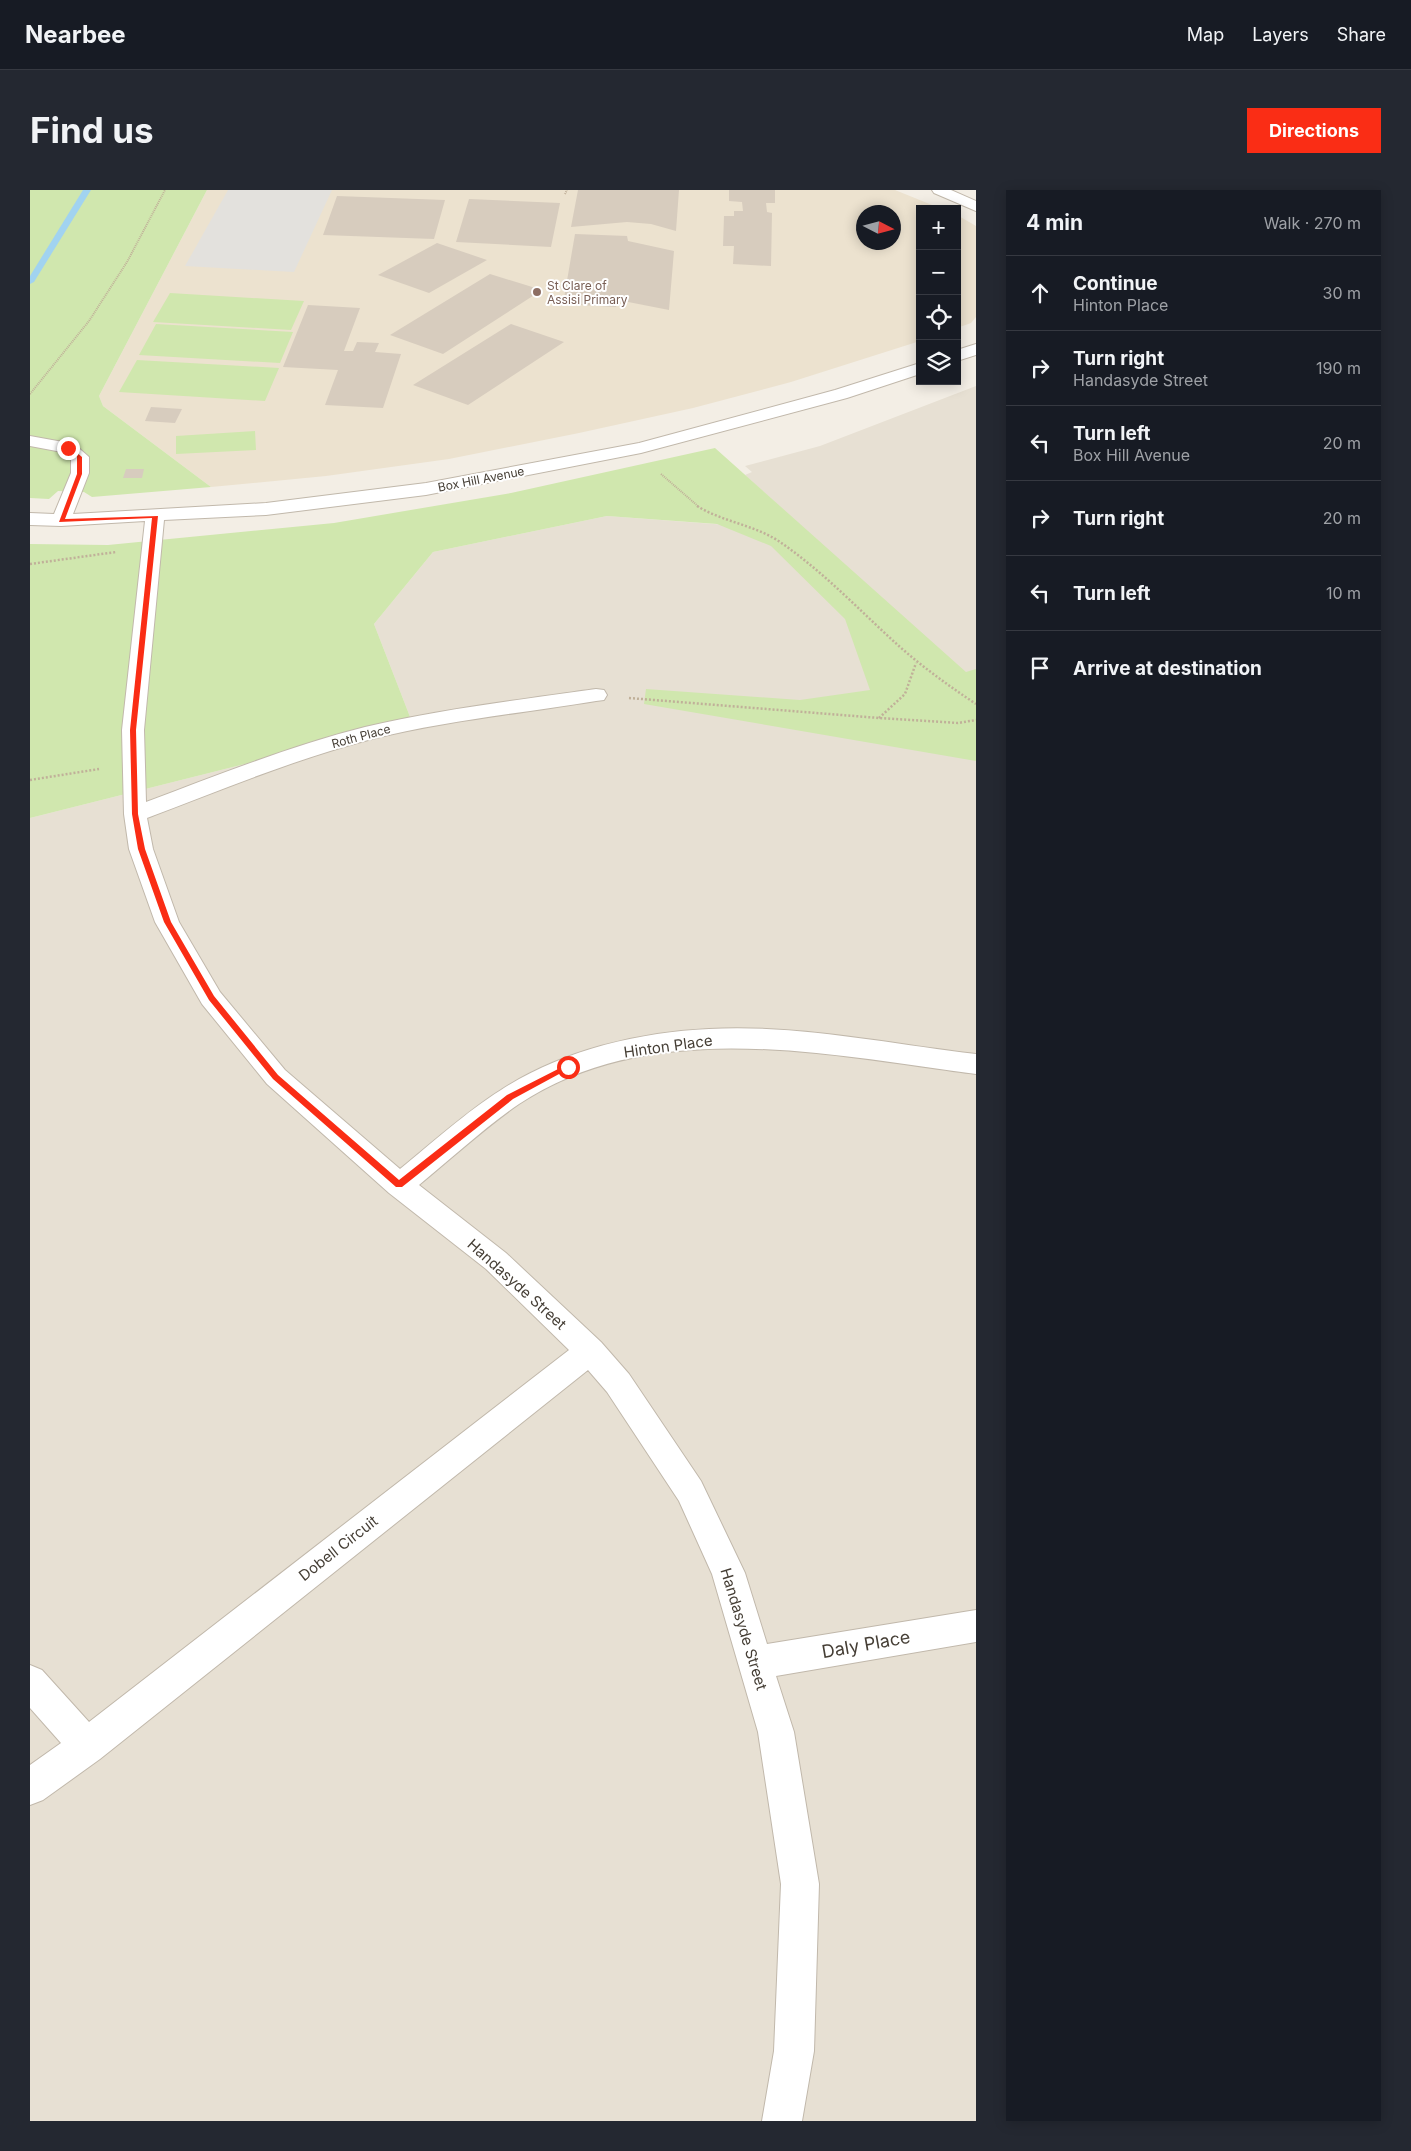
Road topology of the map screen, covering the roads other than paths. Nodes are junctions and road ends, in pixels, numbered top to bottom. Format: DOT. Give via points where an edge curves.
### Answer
graph roads {
  1 [pos="939,190"];
  2 [pos="970,190"];
  3 [pos="976,192"];
  4 [pos="976,207"];
  5 [pos="976,349"];
  6 [pos="961,355"];
  7 [pos="916,369"];
  8 [pos="30,441"];
  9 [pos="155,516"];
  10 [pos="30,519"];
  11 [pos="61,520"];
  12 [pos="596,695"];
  13 [pos="135,814"];
  14 [pos="976,1064"];
  15 [pos="399,1184"];
  16 [pos="590,1351"];
  17 [pos="976,1626"];
  18 [pos="755,1663"];
  19 [pos="30,1682"];
  20 [pos="87,1746"];
  21 [pos="30,1787"];
  22 [pos="782,2121"];
  1 -- 4 [label="street"];
  2 -- 3 [label="street"];
  5 -- 6 [label="street"];
  7 -- 9 [label="street, Box Hill Avenue" via="841,394 640,448 374,497 266,509"];
  8 -- 11 [label="street" via="68,448 80,457 80,474"];
  9 -- 11 [label="street, Box Hill Avenue"];
  9 -- 13 [label="street, Handasyde Street" via="133,730"];
  10 -- 11 [label="street, Box Hill Avenue"];
  12 -- 13 [label="street, Roth Place" via="408,724 365,734 283,759"];
  13 -- 15 [label="street, Handasyde Street" via="142,849 167,922 211,998 276,1077"];
  14 -- 15 [label="street, Hinton Place" via="786,1040 709,1038 635,1047 568,1067 510,1097"];
  15 -- 16 [label="street, Handasyde Street" via="496,1262"];
  16 -- 18 [label="street, Handasyde Street" via="618,1383 690,1491 728,1573"];
  16 -- 20 [label="street, Dobell Circuit"];
  17 -- 18 [label="street, Daly Place"];
  18 -- 22 [label="street, Handasyde Street" via="776,1732 800,1884 794,2051"];
  19 -- 20 [label="street"];
  20 -- 21 [label="street, Dobell Circuit"];
}
